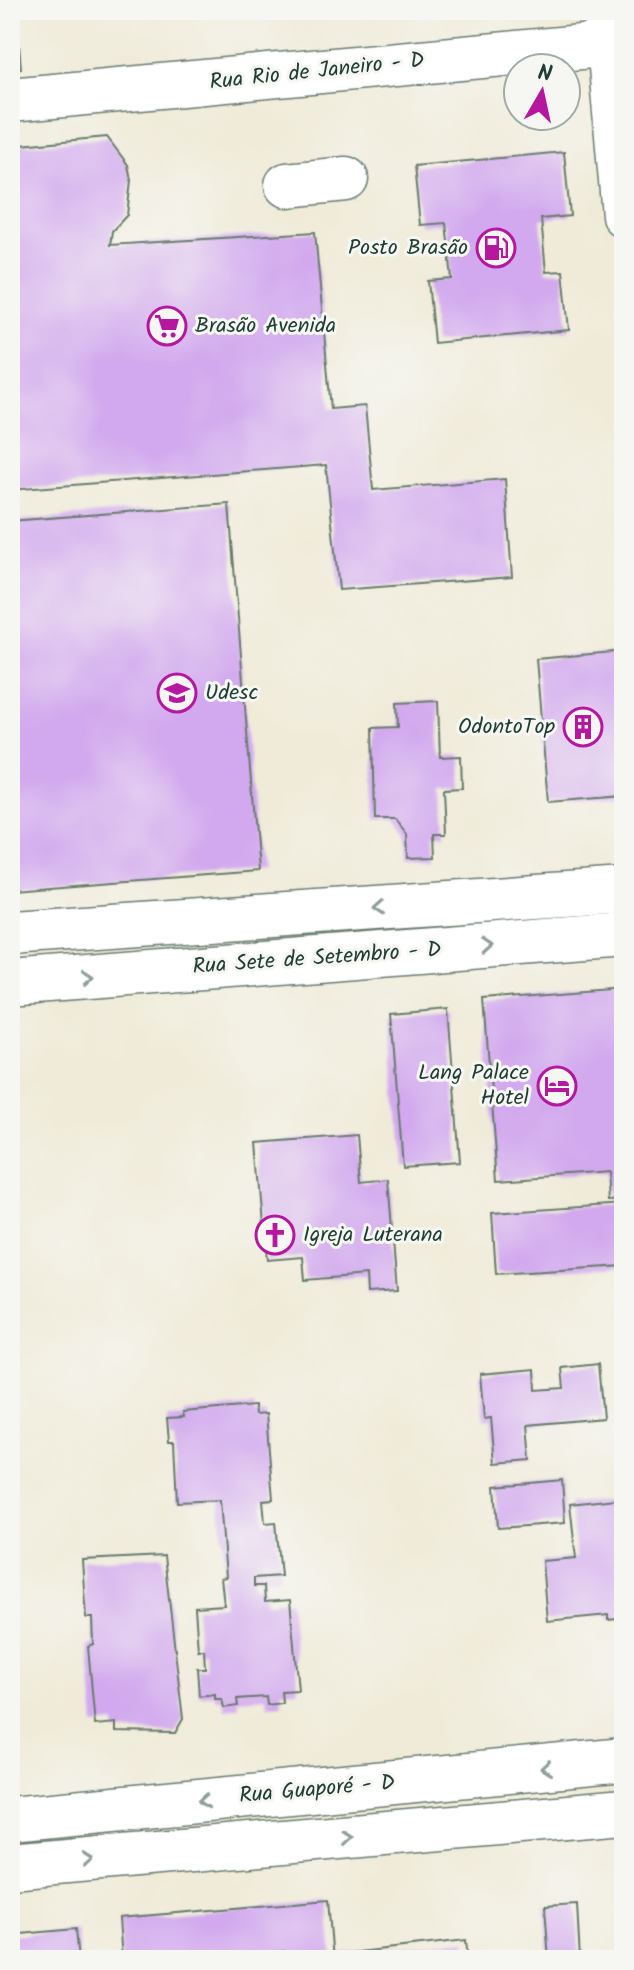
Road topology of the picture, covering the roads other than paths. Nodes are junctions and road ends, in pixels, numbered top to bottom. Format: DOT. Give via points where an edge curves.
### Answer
graph roads {
  1 [pos="613,33"];
  2 [pos="10,100"];
  3 [pos="346,179"];
  4 [pos="287,185"];
  5 [pos="624,215"];
  6 [pos="624,891"];
  7 [pos="10,933"];
  8 [pos="624,935"];
  9 [pos="10,983"];
  10 [pos="624,1760"];
  11 [pos="624,1812"];
  12 [pos="10,1819"];
  13 [pos="10,1866"];
  1 -- 2 [label="street, Rua Rio de Janeiro - D"];
  1 -- 5 [label="street"];
  3 -- 4 [label="street"];
  6 -- 7 [label="street, one-way"];
  9 -- 8 [label="street, Rua Sete de Setembro - D, one-way"];
  10 -- 12 [label="street, Rua Guaporé - D, one-way"];
  13 -- 11 [label="street, one-way"];
}
